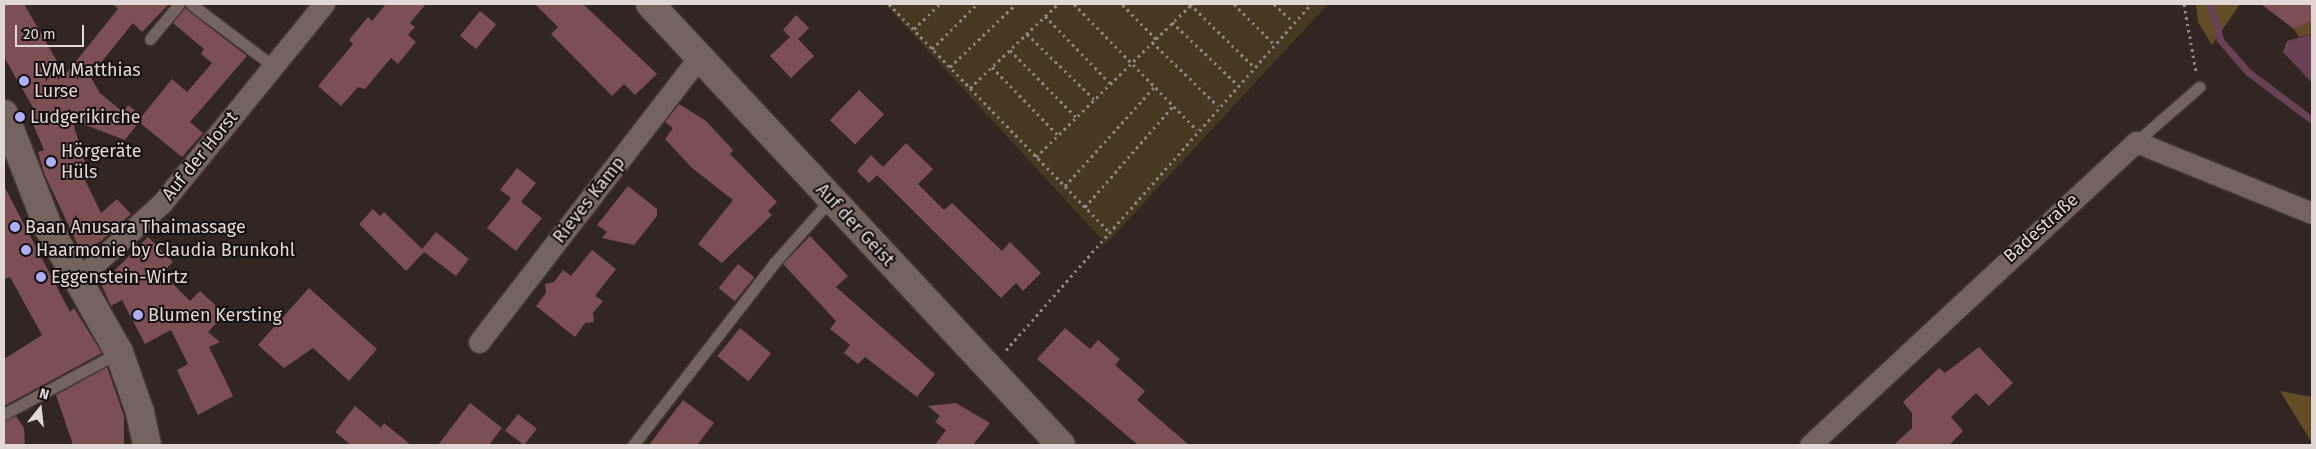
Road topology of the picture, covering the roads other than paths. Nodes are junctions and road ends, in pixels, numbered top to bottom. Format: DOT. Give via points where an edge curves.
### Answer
graph roads {
  1 [pos="179,4"];
  2 [pos="191,4"];
  3 [pos="324,4"];
  4 [pos="650,4"];
  5 [pos="150,39"];
  6 [pos="699,57"];
  7 [pos="273,66"];
  8 [pos="2199,87"];
  9 [pos="7,129"];
  10 [pos="2136,142"];
  11 [pos="831,199"];
  12 [pos="2312,212"];
  13 [pos="77,280"];
  14 [pos="479,342"];
  15 [pos="119,352"];
  16 [pos="4,414"];
  17 [pos="147,445"];
  18 [pos="632,445"];
  19 [pos="1060,445"];
  20 [pos="1810,445"];
  1 -- 5 [label="lane"];
  2 -- 7 [label="lane"];
  3 -- 7 [label="street, Auf der Horst"];
  4 -- 6 [label="street, Auf der Geist"];
  6 -- 11 [label="street, Auf der Geist"];
  6 -- 14 [label="street, Rieves Kamp"];
  7 -- 13 [label="street, Auf der Horst" via="162,203"];
  8 -- 10 [label="lane"];
  9 -- 13 [label="street" via="49,229"];
  10 -- 12 [label="street"];
  10 -- 20 [label="street, Badestraße"];
  11 -- 18 [label="lane" via="775,262"];
  11 -- 19 [label="street, Auf der Geist"];
  13 -- 15 [label="street"];
  15 -- 16 [label="lane"];
  15 -- 17 [label="street" via="140,412"];
}
